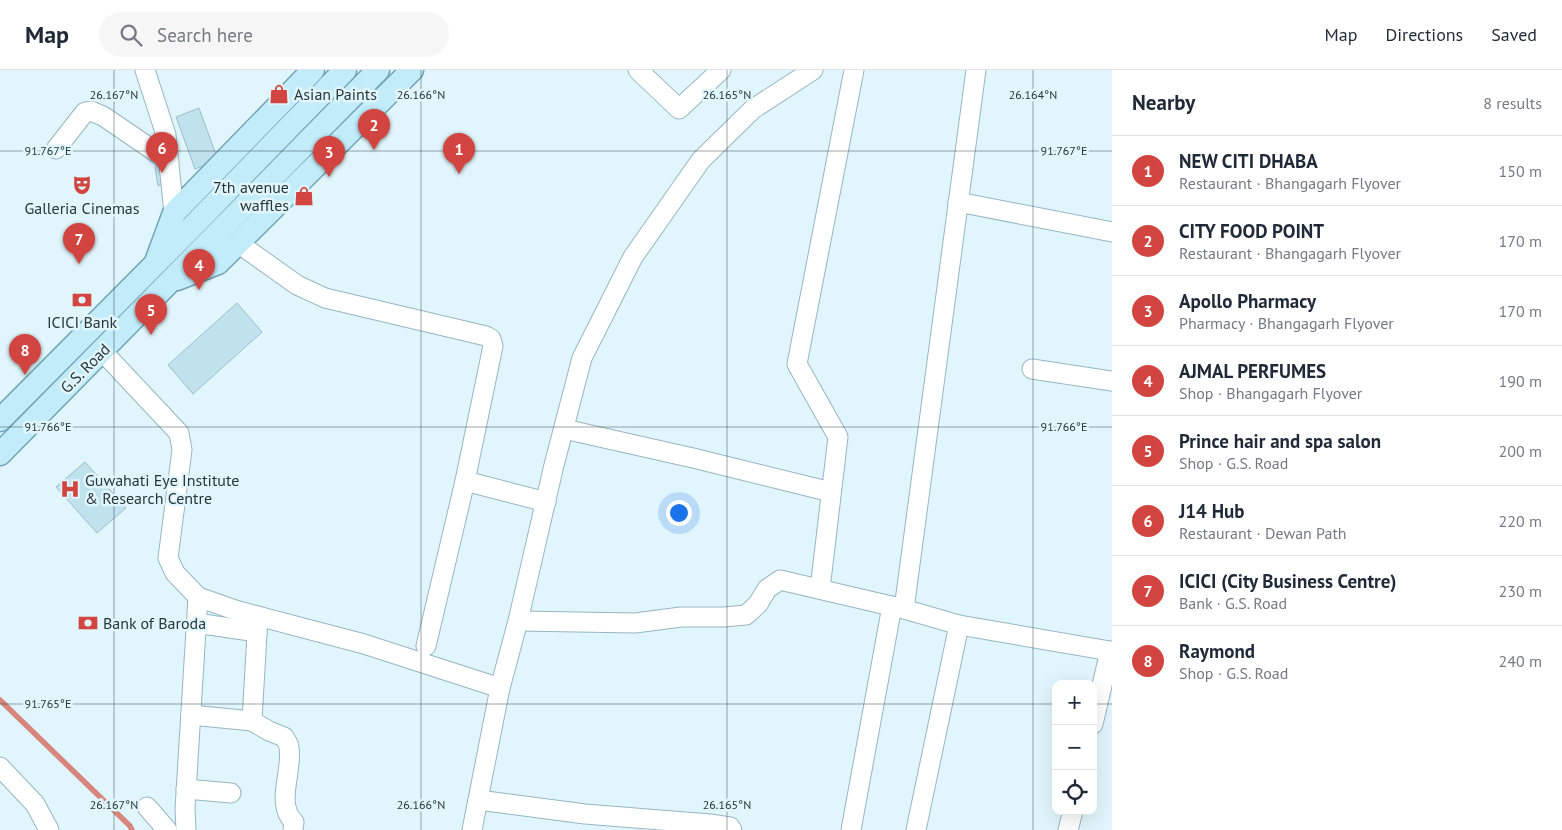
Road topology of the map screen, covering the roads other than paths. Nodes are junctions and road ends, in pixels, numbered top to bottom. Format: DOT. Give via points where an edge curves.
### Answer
graph roads {
  1 [pos="145,70"];
  2 [pos="313,70"];
  3 [pos="345,70"];
  4 [pos="378,70"];
  5 [pos="412,70"];
  6 [pos="638,70"];
  7 [pos="721,70"];
  8 [pos="813,70"];
  9 [pos="854,70"];
  10 [pos="976,70"];
  11 [pos="785,78"];
  12 [pos="56,150"];
  13 [pos="169,160"];
  14 [pos="958,202"];
  15 [pos="174,213"];
  16 [pos="1112,232"];
  17 [pos="238,243"];
  18 [pos="155,264"];
  19 [pos="170,282"];
  20 [pos="102,351"];
  21 [pos="1032,369"];
  22 [pos="1112,381"];
  23 [pos="0,420"];
  24 [pos="564,429"];
  25 [pos="0,454"];
  26 [pos="465,481"];
  27 [pos="831,492"];
  28 [pos="546,502"];
  29 [pos="820,589"];
  30 [pos="198,597"];
  31 [pos="898,607"];
  32 [pos="518,621"];
  33 [pos="196,624"];
  34 [pos="258,624"];
  35 [pos="959,625"];
  36 [pos="426,646"];
  37 [pos="1111,652"];
  38 [pos="500,688"];
  39 [pos="1097,708"];
  40 [pos="191,715"];
  41 [pos="252,721"];
  42 [pos="0,767"];
  43 [pos="186,789"];
  44 [pos="231,793"];
  45 [pos="478,800"];
  46 [pos="148,807"];
  47 [pos="1072,815"];
  48 [pos="49,830"];
  49 [pos="167,830"];
  50 [pos="186,830"];
  51 [pos="293,830"];
  52 [pos="472,830"];
  53 [pos="732,830"];
  54 [pos="851,830"];
  55 [pos="916,830"];
  56 [pos="1068,830"];
  1 -- 13 [label="street" via="166,135"];
  2 -- 15 [label="main road"];
  3 -- 18 [label="main road, G.S. Road"];
  4 -- 19 [label="main road, G.S. Road"];
  5 -- 17 [label="main road"];
  6 -- 7 [label="street" via="679,109"];
  8 -- 11 [label="street"];
  9 -- 27 [label="street" via="797,364 838,437"];
  10 -- 14 [label="street"];
  11 -- 24 [label="street" via="701,160 633,257 582,358"];
  12 -- 13 [label="street" via="85,112 91,111"];
  13 -- 15 [label="street"];
  14 -- 16 [label="street"];
  14 -- 31 [label="street"];
  15 -- 18 [label="main road"];
  17 -- 19 [label="main road" via="218,263"];
  17 -- 26 [label="street" via="297,285 325,298 451,327 491,340 494,346"];
  18 -- 23 [label="main road, G.S. Road"];
  19 -- 20 [label="main road, G.S. Road"];
  20 -- 25 [label="main road, G.S. Road"];
  20 -- 30 [label="street" via="179,433 182,450 168,558 175,573"];
  21 -- 22 [label="street"];
  24 -- 27 [label="street"];
  24 -- 28 [label="street"];
  26 -- 28 [label="street"];
  26 -- 36 [label="street"];
  27 -- 29 [label="street"];
  28 -- 32 [label="street"];
  29 -- 31 [label="street"];
  29 -- 32 [label="street" via="780,580 767,589 746,615 681,617 635,623"];
  30 -- 33 [label="street"];
  30 -- 34 [label="street"];
  31 -- 35 [label="street"];
  31 -- 54 [label="street"];
  32 -- 38 [label="street"];
  33 -- 34 [label="street"];
  33 -- 40 [label="street"];
  34 -- 38 [label="street" via="364,644"];
  34 -- 41 [label="street"];
  35 -- 37 [label="street"];
  35 -- 55 [label="street"];
  37 -- 39 [label="street"];
  38 -- 45 [label="street"];
  40 -- 41 [label="street"];
  40 -- 43 [label="street"];
  41 -- 51 [label="street" via="284,737 289,747 285,804 287,815 294,822"];
  42 -- 48 [label="street" via="35,804"];
  43 -- 44 [label="street"];
  43 -- 50 [label="street"];
  45 -- 52 [label="street"];
  45 -- 53 [label="street" via="585,814 710,824"];
  46 -- 49 [label="street"];
  47 -- 56 [label="street"];
}
